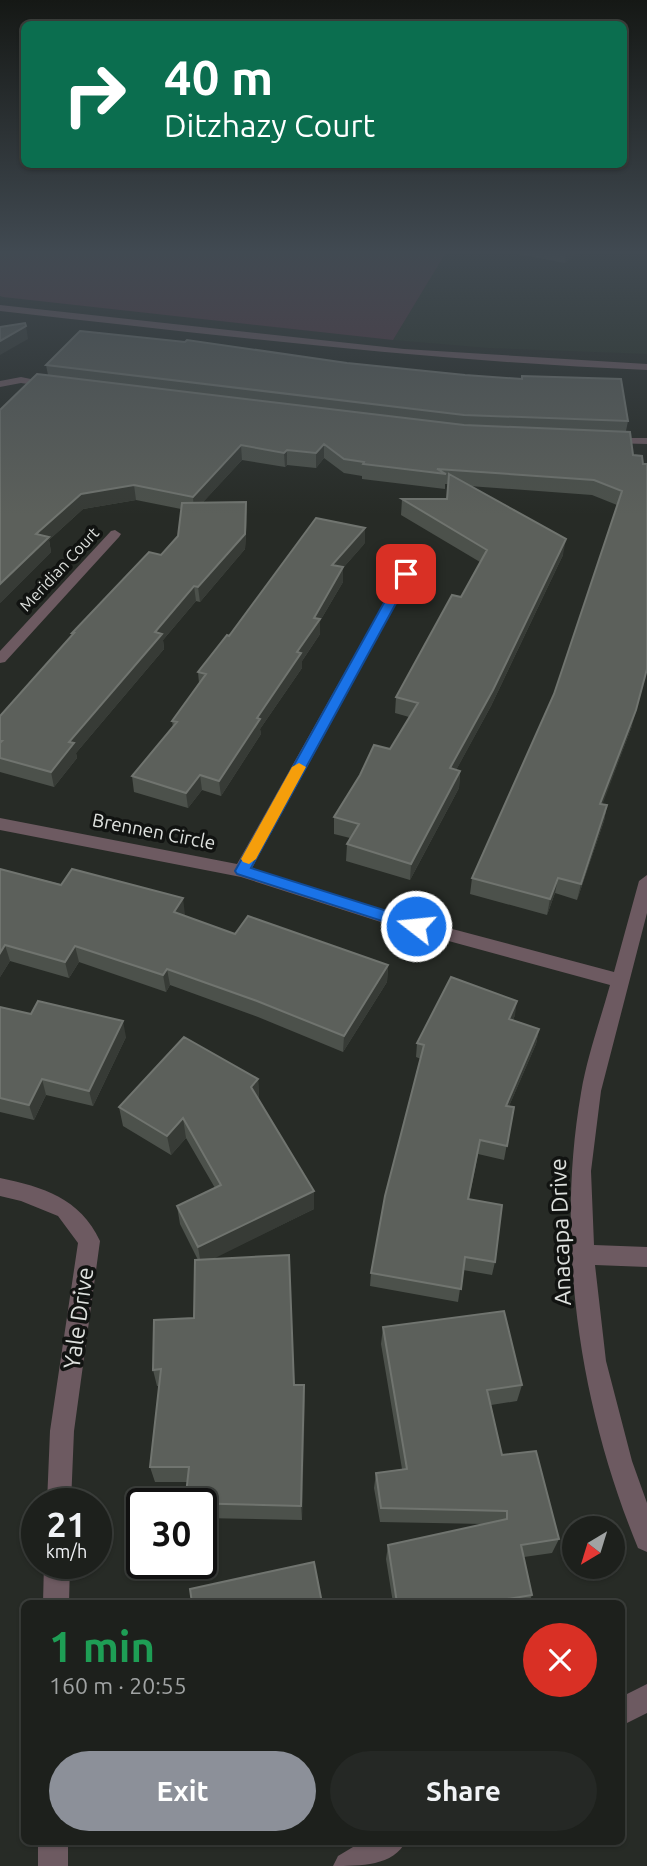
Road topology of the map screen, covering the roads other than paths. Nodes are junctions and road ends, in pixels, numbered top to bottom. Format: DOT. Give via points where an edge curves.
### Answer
graph roads {
  1 [pos="303,341"];
  2 [pos="647,367"];
  3 [pos="0,384"];
  4 [pos="72,388"];
  5 [pos="602,440"];
  6 [pos="647,441"];
  7 [pos="115,534"];
  8 [pos="406,574"];
  9 [pos="0,659"];
  10 [pos="0,824"];
  11 [pos="242,871"];
  12 [pos="647,881"];
  13 [pos="621,981"];
  14 [pos="0,1187"];
  15 [pos="583,1254"];
  16 [pos="647,1257"];
  17 [pos="60,1488"];
  18 [pos="647,1539"];
  19 [pos="57,1579"];
  20 [pos="56,1600"];
  21 [pos="647,1698"];
  22 [pos="625,1710"];
  23 [pos="53,1845"];
  24 [pos="384,1845"];
  25 [pos="53,1866"];
  26 [pos="348,1866"];
  1 -- 2 [label="street" via="537,363"];
  3 -- 4 [label="street" via="29,379"];
  5 -- 6 [label="street"];
  7 -- 9 [label="street, Meridian Court"];
  8 -- 11 [label="street"];
  10 -- 11 [label="street, Brennen Circle"];
  11 -- 13 [label="street, Brennen Circle" via="390,919"];
  12 -- 13 [label="street, Anacapa Drive"];
  13 -- 15 [label="street, Anacapa Drive" via="592,1091 581,1171"];
  14 -- 17 [label="street, Yale Drive" via="65,1209 89,1241 62,1431"];
  15 -- 16 [label="street"];
  15 -- 18 [label="street, Anacapa Drive" via="594,1362"];
  19 -- 20 [label="street"];
  21 -- 22 [label="street"];
  23 -- 25 [label="street"];
  24 -- 26 [label="street"];
}
